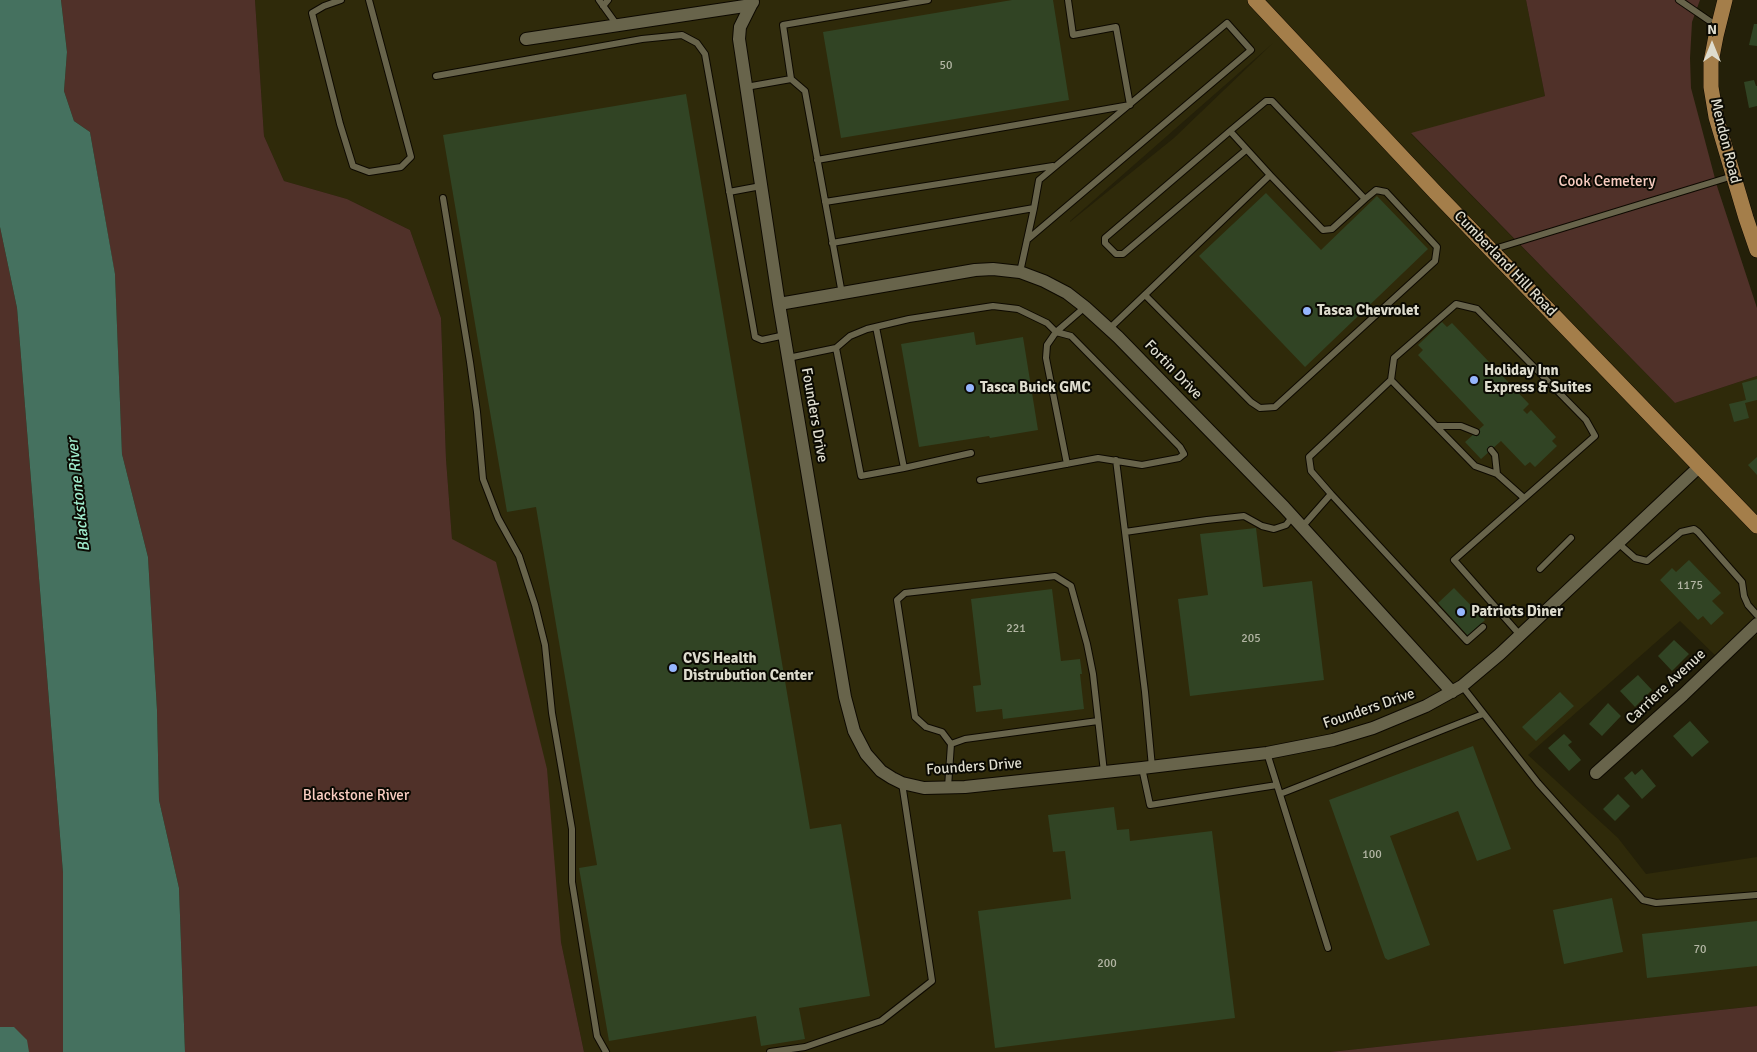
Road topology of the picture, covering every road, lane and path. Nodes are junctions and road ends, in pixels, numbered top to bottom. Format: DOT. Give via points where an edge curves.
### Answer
graph roads {
  1 [pos="341,0"];
  2 [pos="369,0"];
  3 [pos="599,0"];
  4 [pos="608,0"];
  5 [pos="928,0"];
  6 [pos="1068,0"];
  7 [pos="1255,0"];
  8 [pos="1679,0"];
  9 [pos="1725,0"];
  10 [pos="753,2"];
  11 [pos="603,6"];
  12 [pos="617,25"];
  13 [pos="1718,27"];
  14 [pos="526,39"];
  15 [pos="436,76"];
  16 [pos="791,79"];
  17 [pos="746,87"];
  18 [pos="1130,105"];
  19 [pos="1230,131"];
  20 [pos="1246,150"];
  21 [pos="818,160"];
  22 [pos="1055,166"];
  23 [pos="1270,175"];
  24 [pos="1733,176"];
  25 [pos="761,186"];
  26 [pos="729,192"];
  27 [pos="442,198"];
  28 [pos="1365,199"];
  29 [pos="825,202"];
  30 [pos="1034,208"];
  31 [pos="1027,240"];
  32 [pos="832,243"];
  33 [pos="1491,250"];
  34 [pos="1757,250"];
  35 [pos="1020,272"];
  36 [pos="842,294"];
  37 [pos="1144,295"];
  38 [pos="779,304"];
  39 [pos="1085,307"];
  40 [pos="876,326"];
  41 [pos="1109,329"];
  42 [pos="1056,332"];
  43 [pos="784,336"];
  44 [pos="836,348"];
  45 [pos="788,358"];
  46 [pos="1391,380"];
  47 [pos="1436,426"];
  48 [pos="1476,432"];
  49 [pos="1491,450"];
  50 [pos="971,453"];
  51 [pos="1116,460"];
  52 [pos="1066,464"];
  53 [pos="1700,466"];
  54 [pos="904,468"];
  55 [pos="1498,474"];
  56 [pos="980,480"];
  57 [pos="1331,494"];
  58 [pos="1524,498"];
  59 [pos="1293,516"];
  60 [pos="1757,526"];
  61 [pos="1302,527"];
  62 [pos="1125,532"];
  63 [pos="1571,538"];
  64 [pos="1618,544"];
  65 [pos="1540,569"];
  66 [pos="1757,615"];
  67 [pos="1757,624"];
  68 [pos="1483,627"];
  69 [pos="1520,635"];
  70 [pos="1457,689"];
  71 [pos="1483,714"];
  72 [pos="1098,721"];
  73 [pos="951,744"];
  74 [pos="1268,753"];
  75 [pos="1147,768"];
  76 [pos="1104,772"];
  77 [pos="1596,773"];
  78 [pos="902,783"];
  79 [pos="1278,785"];
  80 [pos="948,787"];
  81 [pos="1280,794"];
  82 [pos="1757,895"];
  83 [pos="1328,948"];
  84 [pos="606,1052"];
  85 [pos="770,1052"];
  1 -- 2 [label="lane" via="312,14 353,166 369,172 401,167 411,157"];
  3 -- 11 [label="lane"];
  4 -- 11 [label="lane"];
  5 -- 16 [label="lane" via="783,25"];
  6 -- 18 [label="lane" via="1073,35 1116,27"];
  7 -- 33 [label="main road, Cumberland Hill Road"];
  8 -- 13 [label="lane"];
  9 -- 13 [label="main road, Mendon Road"];
  10 -- 12 [label="street"];
  10 -- 17 [label="street, Founders Drive" via="740,27 738,39"];
  11 -- 12 [label="lane"];
  12 -- 14 [label="street"];
  13 -- 24 [label="main road, Mendon Road" via="1711,62 1711,87"];
  15 -- 26 [label="lane" via="642,39 682,35 698,43 704,54"];
  16 -- 17 [label="lane"];
  16 -- 21 [label="lane" via="805,91"];
  17 -- 25 [label="street, Founders Drive"];
  18 -- 21 [label="lane"];
  18 -- 22 [label="lane"];
  18 -- 31 [label="lane" via="1227,24 1251,50"];
  19 -- 20 [label="lane"];
  19 -- 20 [label="lane" via="1105,238 1105,242 1116,254 1122,254"];
  19 -- 28 [label="lane" via="1266,101 1272,101"];
  20 -- 23 [label="lane"];
  21 -- 29 [label="lane"];
  22 -- 29 [label="lane"];
  22 -- 30 [label="lane" via="1039,180"];
  23 -- 28 [label="lane" via="1323,230 1332,229"];
  23 -- 37 [label="lane"];
  24 -- 33 [label="lane"];
  24 -- 34 [label="main road, Mendon Road"];
  25 -- 26 [label="lane"];
  25 -- 38 [label="street, Founders Drive"];
  26 -- 43 [label="lane" via="755,337 762,340"];
  27 -- 84 [label="lane" via="470,362 483,480 498,518 519,556 545,645 552,713 572,829 572,882 597,1036"];
  28 -- 37 [label="lane" via="1376,190 1386,192 1437,247 1435,261 1275,407 1260,408 1251,402"];
  29 -- 32 [label="lane"];
  30 -- 31 [label="lane"];
  30 -- 32 [label="lane"];
  31 -- 35 [label="lane"];
  32 -- 36 [label="lane"];
  33 -- 53 [label="main road, Cumberland Hill Road"];
  35 -- 36 [label="street, Fortin Drive" via="975,270"];
  35 -- 39 [label="street, Fortin Drive" via="1067,293"];
  36 -- 38 [label="street, Fortin Drive"];
  37 -- 41 [label="lane"];
  38 -- 43 [label="street, Founders Drive"];
  39 -- 41 [label="street, Fortin Drive"];
  39 -- 42 [label="lane"];
  40 -- 42 [label="lane" via="993,306 1018,309 1042,320"];
  40 -- 44 [label="lane" via="850,336"];
  40 -- 54 [label="lane"];
  41 -- 59 [label="street, Fortin Drive"];
  42 -- 51 [label="lane" via="1071,336 1184,454 1179,458 1142,465"];
  42 -- 52 [label="lane" via="1046,345 1046,358"];
  43 -- 45 [label="street, Founders Drive"];
  44 -- 45 [label="lane"];
  44 -- 54 [label="lane" via="860,476"];
  45 -- 78 [label="street, Founders Drive" via="850,718 866,754 881,771"];
  46 -- 47 [label="lane"];
  46 -- 57 [label="lane" via="1308,457 1311,471"];
  46 -- 58 [label="lane" via="1394,358 1456,304 1477,309 1586,420 1595,436"];
  47 -- 48 [label="lane" via="1461,426"];
  47 -- 55 [label="lane" via="1476,466"];
  49 -- 55 [label="lane"];
  50 -- 54 [label="lane"];
  51 -- 52 [label="lane" via="1098,458"];
  51 -- 62 [label="lane"];
  52 -- 56 [label="lane"];
  53 -- 60 [label="main road, Cumberland Hill Road"];
  53 -- 64 [label="street, Founders Drive"];
  55 -- 58 [label="lane"];
  57 -- 61 [label="lane"];
  57 -- 68 [label="lane" via="1467,641"];
  58 -- 69 [label="lane" via="1454,560"];
  59 -- 61 [label="street, Fortin Drive"];
  59 -- 62 [label="lane" via="1286,525 1274,530 1244,516"];
  61 -- 70 [label="street, Fortin Drive"];
  62 -- 75 [label="lane" via="1145,692"];
  63 -- 65 [label="lane"];
  64 -- 66 [label="lane" via="1635,558 1647,561 1681,532 1698,532 1742,582 1748,605"];
  64 -- 69 [label="street, Founders Drive"];
  67 -- 77 [label="street, Carriere Avenue" via="1684,695"];
  69 -- 70 [label="street, Founders Drive"];
  70 -- 71 [label="lane"];
  70 -- 74 [label="street, Founders Drive" via="1426,706 1372,728 1334,740"];
  71 -- 81 [label="lane"];
  71 -- 82 [label="lane" via="1538,782 1643,900 1656,903"];
  72 -- 73 [label="lane" via="965,738"];
  72 -- 73 [label="lane" via="1093,674 1072,586 1055,576 905,593 897,600 914,717 926,727 942,732"];
  72 -- 76 [label="lane"];
  73 -- 80 [label="lane"];
  74 -- 75 [label="street, Founders Drive"];
  74 -- 79 [label="lane"];
  75 -- 76 [label="street, Founders Drive"];
  75 -- 79 [label="lane" via="1150,805"];
  76 -- 80 [label="street, Founders Drive"];
  78 -- 80 [label="street, Founders Drive" via="924,788"];
  78 -- 85 [label="lane" via="932,981 881,1020 805,1047"];
  79 -- 81 [label="lane"];
  81 -- 83 [label="lane"];
}
